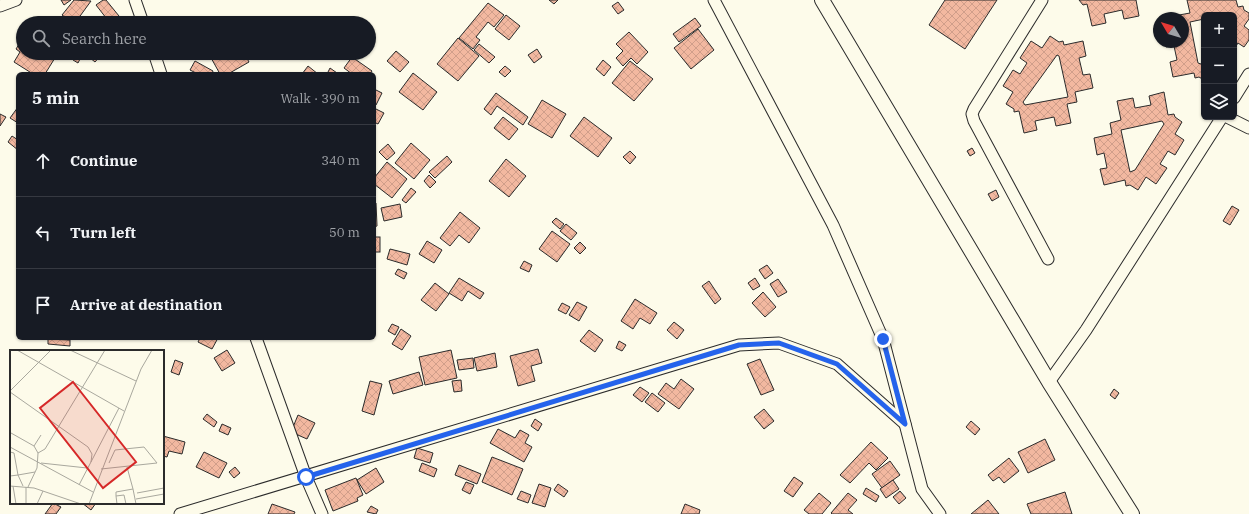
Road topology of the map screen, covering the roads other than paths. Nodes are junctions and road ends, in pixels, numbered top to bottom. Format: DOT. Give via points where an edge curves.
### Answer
graph roads {
  1 [pos="16,0"];
  2 [pos="135,0"];
  3 [pos="714,0"];
  4 [pos="822,0"];
  5 [pos="1042,0"];
  6 [pos="0,6"];
  7 [pos="141,16"];
  8 [pos="156,60"];
  9 [pos="160,72"];
  10 [pos="1249,74"];
  11 [pos="1237,93"];
  12 [pos="1220,120"];
  13 [pos="1233,120"];
  14 [pos="1249,128"];
  15 [pos="1048,260"];
  16 [pos="257,340"];
  17 [pos="1049,382"];
  18 [pos="905,424"];
  19 [pos="306,477"];
  20 [pos="939,513"];
  21 [pos="180,514"];
  22 [pos="322,514"];
  23 [pos="1132,514"];
  1 -- 6 [label="street"];
  2 -- 7 [label="street"];
  3 -- 18 [label="street" via="837,232 883,339"];
  4 -- 17 [label="street"];
  5 -- 15 [label="street" via="972,114"];
  8 -- 9 [label="street"];
  10 -- 11 [label="street"];
  12 -- 17 [label="street" via="1086,330"];
  13 -- 14 [label="street"];
  16 -- 19 [label="street"];
  17 -- 23 [label="street"];
  18 -- 19 [label="street" via="837,364 779,343 739,345"];
  18 -- 20 [label="street" via="922,489"];
  19 -- 21 [label="street"];
  19 -- 22 [label="street"];
}
